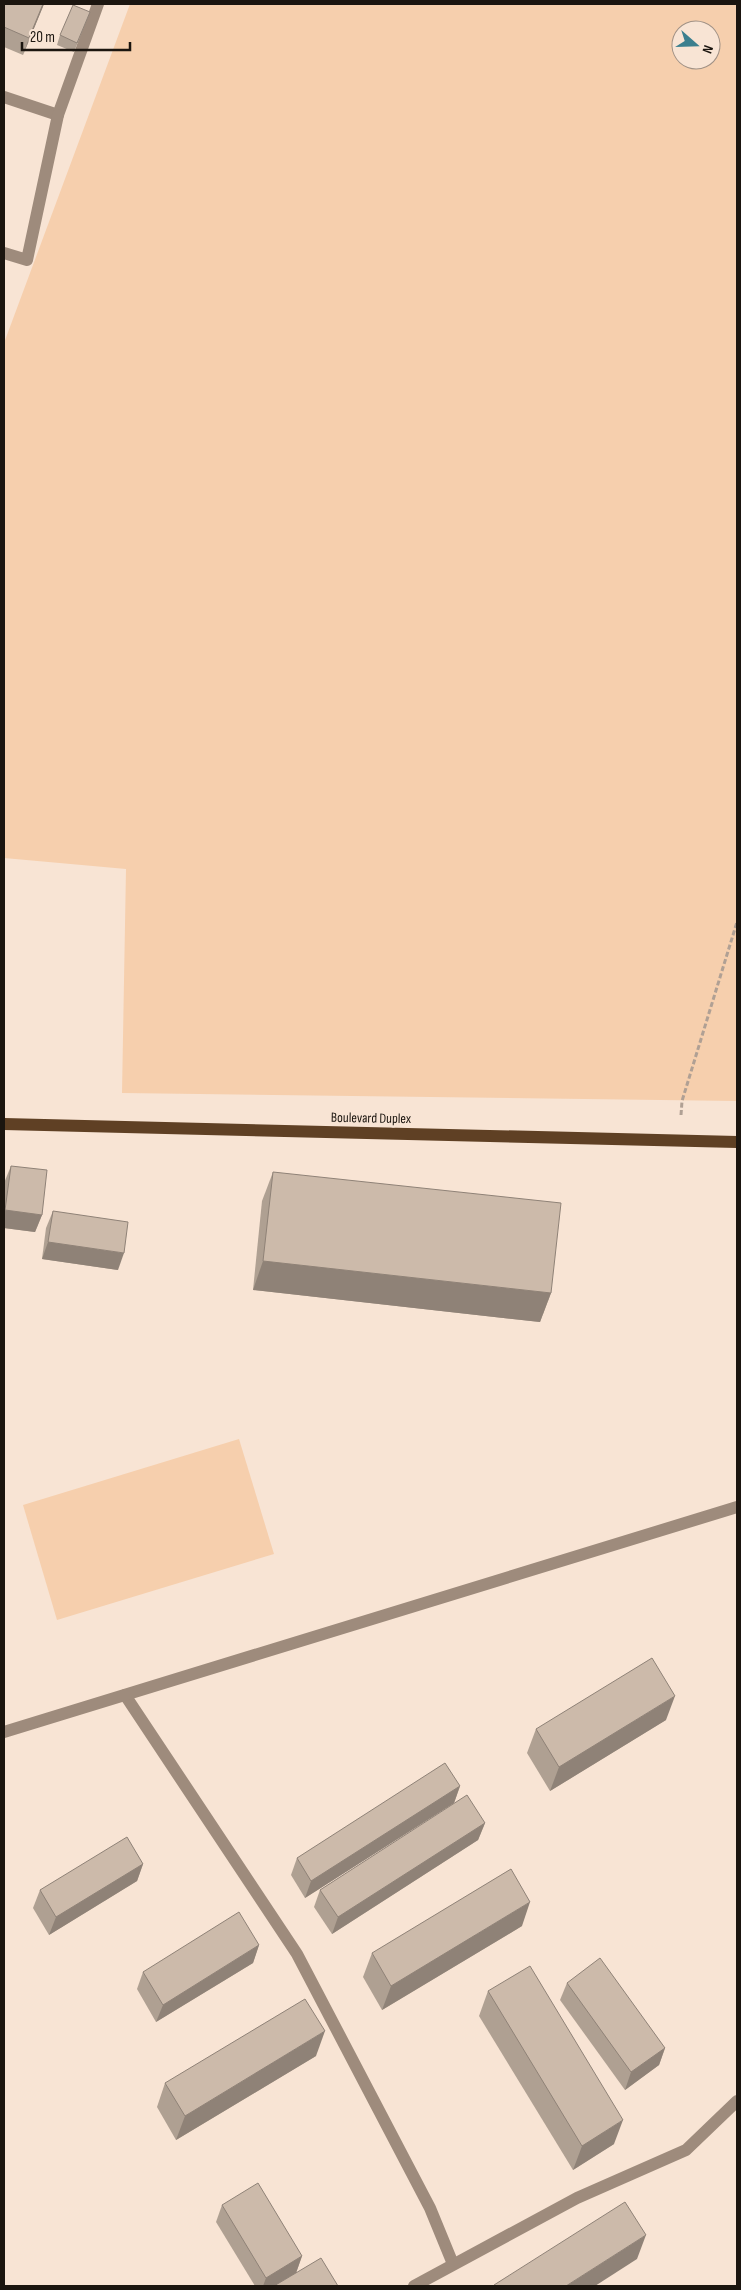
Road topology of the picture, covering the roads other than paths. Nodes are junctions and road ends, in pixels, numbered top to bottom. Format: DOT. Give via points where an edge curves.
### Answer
graph roads {
  1 [pos="98,4"];
  2 [pos="4,97"];
  3 [pos="58,115"];
  4 [pos="4,252"];
  5 [pos="4,1124"];
  6 [pos="737,1142"];
  7 [pos="737,1506"];
  8 [pos="125,1695"];
  9 [pos="4,1732"];
  10 [pos="737,2101"];
  11 [pos="453,2264"];
  12 [pos="414,2286"];
  1 -- 3 [label="street"];
  2 -- 3 [label="street"];
  3 -- 4 [label="street" via="27,260"];
  5 -- 6 [label="main road, Boulevard Duplex"];
  7 -- 8 [label="street"];
  8 -- 9 [label="street"];
  8 -- 11 [label="street" via="297,1954 430,2208"];
  10 -- 11 [label="street" via="686,2150 577,2198"];
  11 -- 12 [label="street"];
}
